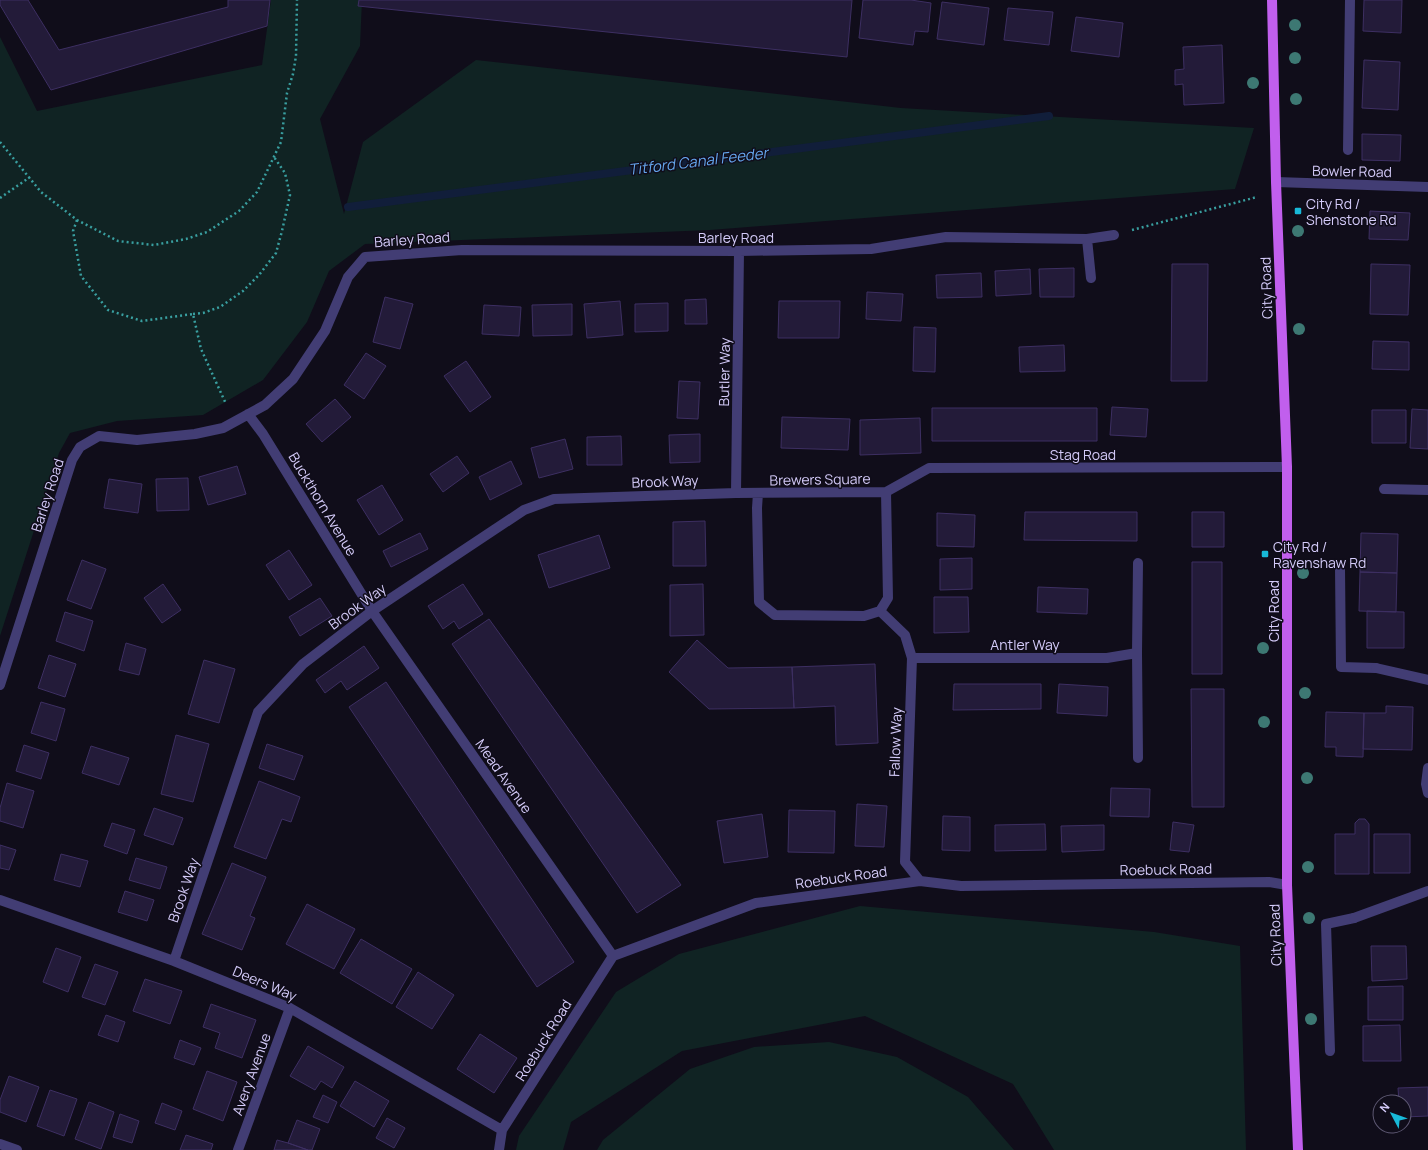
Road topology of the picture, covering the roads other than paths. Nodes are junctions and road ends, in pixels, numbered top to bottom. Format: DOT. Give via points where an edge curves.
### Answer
graph roads {
  1 [pos="1272,0"];
  2 [pos="1350,0"];
  3 [pos="1348,150"];
  4 [pos="1276,187"];
  5 [pos="1428,187"];
  6 [pos="1114,235"];
  7 [pos="1087,238"];
  8 [pos="739,251"];
  9 [pos="1091,278"];
  10 [pos="248,414"];
  11 [pos="1287,467"];
  12 [pos="1384,489"];
  13 [pos="1428,490"];
  14 [pos="886,492"];
  15 [pos="736,493"];
  16 [pos="758,493"];
  17 [pos="1138,563"];
  18 [pos="1340,568"];
  19 [pos="372,611"];
  20 [pos="880,611"];
  21 [pos="1137,653"];
  22 [pos="912,658"];
  23 [pos="1428,680"];
  24 [pos="0,686"];
  25 [pos="1138,758"];
  26 [pos="1428,768"];
  27 [pos="1428,793"];
  28 [pos="920,881"];
  29 [pos="1287,885"];
  30 [pos="1428,891"];
  31 [pos="0,900"];
  32 [pos="613,956"];
  33 [pos="174,961"];
  34 [pos="290,1008"];
  35 [pos="1330,1051"];
  36 [pos="502,1130"];
  37 [pos="0,1144"];
  38 [pos="17,1150"];
  39 [pos="238,1150"];
  40 [pos="499,1150"];
  41 [pos="1298,1150"];
  1 -- 4 [label="main road, City Road"];
  2 -- 3 [label="street"];
  4 -- 5 [label="street, Bowler Road"];
  4 -- 11 [label="main road, City Road"];
  6 -- 7 [label="street, Barley Road"];
  7 -- 8 [label="street, Barley Road" via="946,236 871,249"];
  7 -- 9 [label="street"];
  8 -- 10 [label="street, Barley Road" via="462,250 366,257 348,277 325,331 294,379 265,406"];
  8 -- 15 [label="street, Butler Way"];
  10 -- 19 [label="street, Buckthorn Avenue" via="263,434"];
  10 -- 24 [label="street, Barley Road" via="223,428 194,434 137,440 99,436 80,447 72,460"];
  11 -- 14 [label="street, Stag Road" via="929,468"];
  11 -- 29 [label="main road, City Road"];
  12 -- 13 [label="street"];
  14 -- 16 [label="street, Brewers Square"];
  14 -- 20 [label="street, Brewers Square" via="888,598"];
  15 -- 16 [label="street, Brewers Square"];
  15 -- 19 [label="street, Brook Way" via="554,499 524,510"];
  16 -- 20 [label="street, Brewers Square" via="759,602 775,616 864,616"];
  17 -- 21 [label="street"];
  18 -- 23 [label="street" via="1341,667 1376,668"];
  19 -- 32 [label="street, Mead Avenue"];
  19 -- 33 [label="street, Brook Way" via="303,664 258,712"];
  20 -- 22 [label="street, Fallow Way" via="905,635"];
  21 -- 22 [label="street, Antler Way" via="1106,658"];
  21 -- 25 [label="street"];
  22 -- 28 [label="street, Fallow Way" via="905,862"];
  26 -- 27 [label="street"];
  28 -- 29 [label="street, Roebuck Road" via="961,886 1269,882"];
  28 -- 32 [label="street, Roebuck Road" via="756,903"];
  29 -- 41 [label="main road, City Road"];
  30 -- 35 [label="street" via="1354,918 1326,924"];
  31 -- 33 [label="street, Deers Way"];
  32 -- 36 [label="street, Roebuck Road"];
  33 -- 34 [label="street, Deers Way"];
  34 -- 36 [label="street, Deers Way"];
  34 -- 39 [label="street, Avery Avenue"];
  36 -- 40 [label="street"];
  37 -- 38 [label="street"];
}
